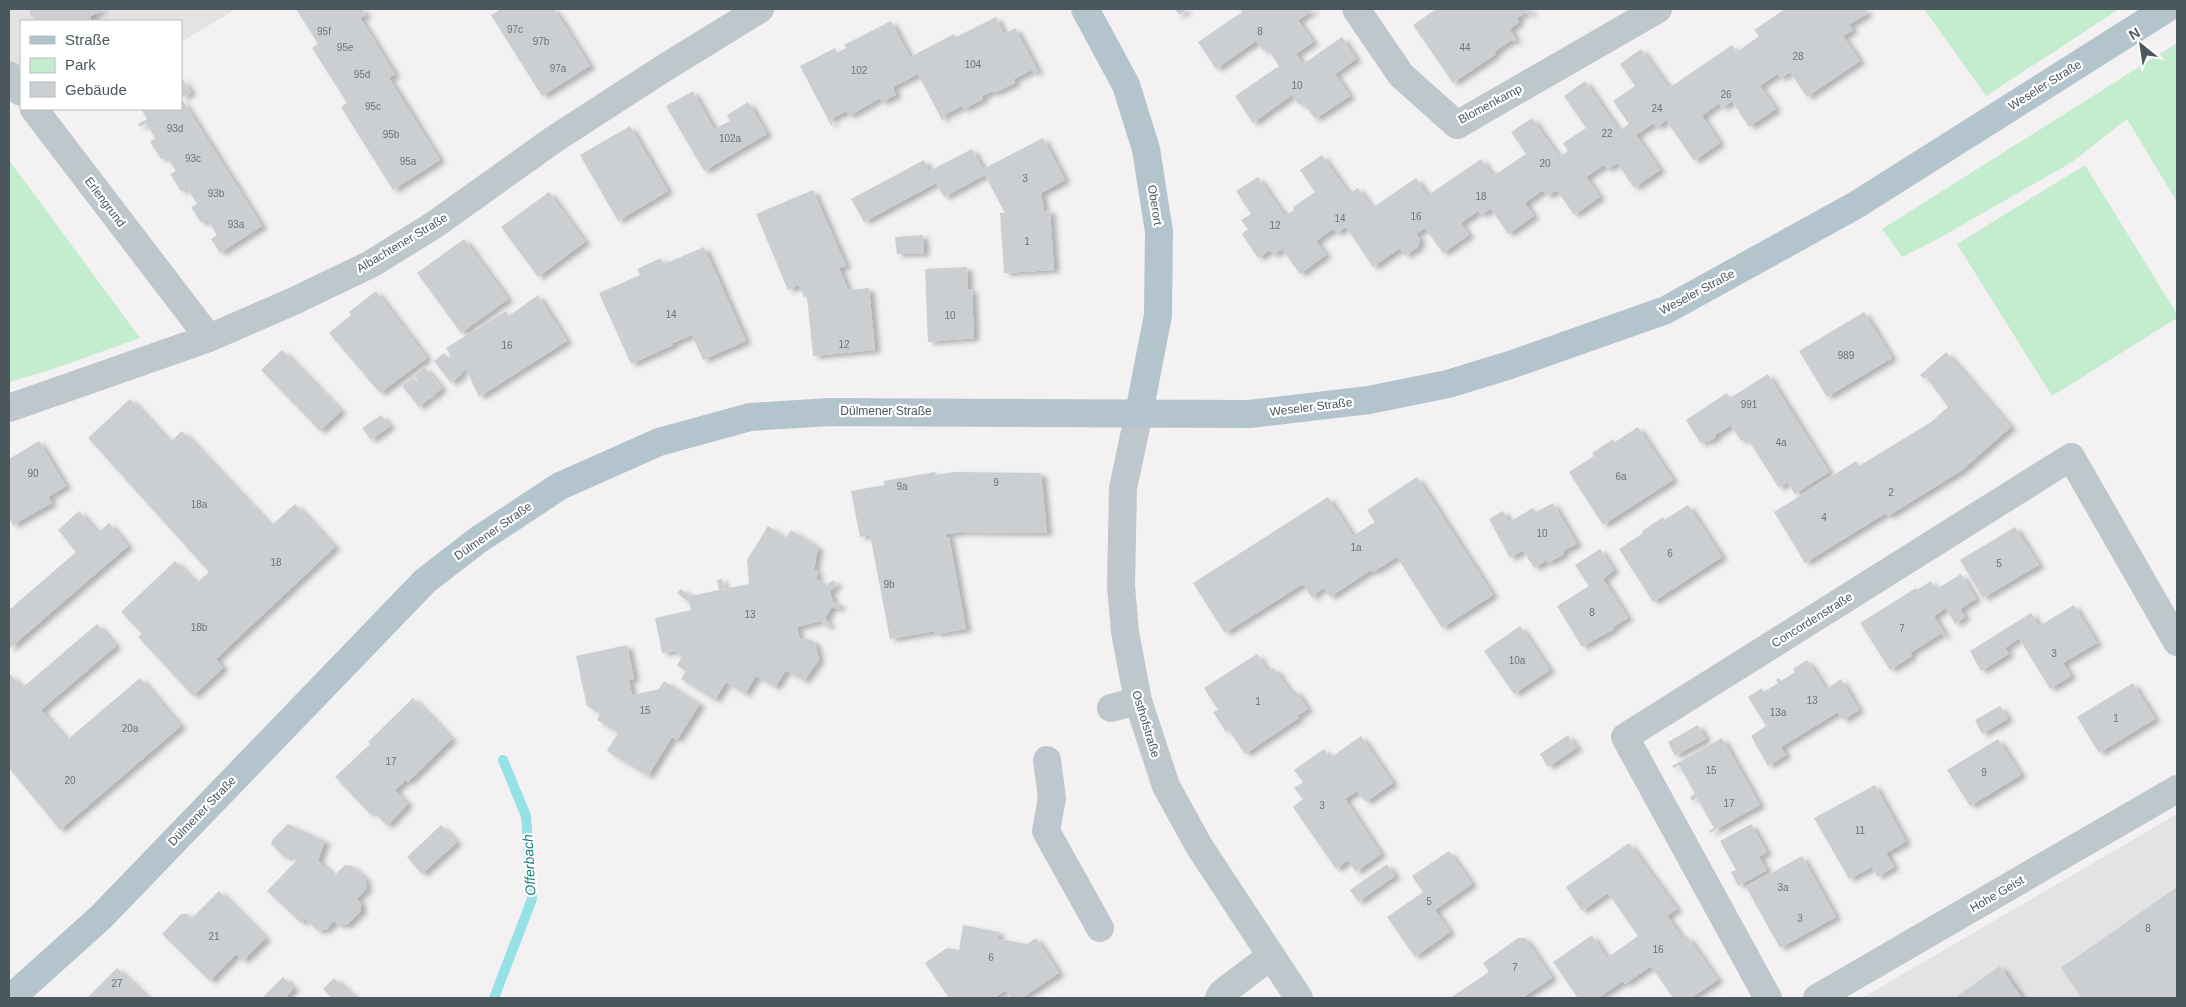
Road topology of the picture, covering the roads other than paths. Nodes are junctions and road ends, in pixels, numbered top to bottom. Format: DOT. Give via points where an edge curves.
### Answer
graph roads {
  1 [pos="760,9"];
  2 [pos="1085,9"];
  3 [pos="1356,9"];
  4 [pos="1658,9"];
  5 [pos="2166,9"];
  6 [pos="9,75"];
  7 [pos="20,91"];
  8 [pos="35,110"];
  9 [pos="209,338"];
  10 [pos="9,408"];
  11 [pos="1139,413"];
  12 [pos="2177,642"];
  13 [pos="1138,702"];
  14 [pos="1112,708"];
  15 [pos="1047,760"];
  16 [pos="2177,789"];
  17 [pos="1100,928"];
  18 [pos="1271,956"];
  19 [pos="12,998"];
  20 [pos="1218,998"];
  21 [pos="1299,998"];
  22 [pos="1768,998"];
  23 [pos="1817,998"];
  1 -- 9 [label="street, Albachtener Straße" via="553,140 434,225 371,264"];
  2 -- 11 [label="main road, Oberort" via="1126,85 1146,149 1159,232 1158,315"];
  3 -- 4 [label="street, Blomenkamp" via="1401,75 1457,125"];
  5 -- 11 [label="main road, Weseler Straße" via="1856,206 1666,310 1501,368 1448,384 1369,400 1249,414"];
  6 -- 7 [label="street"];
  8 -- 9 [label="street, Erlengrund"];
  9 -- 10 [label="street, Albachtener Straße"];
  11 -- 13 [label="street, Osthofstraße" via="1123,488 1121,586 1125,632"];
  11 -- 19 [label="main road, Dülmener Straße" via="830,412 750,417 658,442 560,486 478,540 425,581 101,917"];
  12 -- 22 [label="street, Concordenstraße" via="2071,457 1625,737"];
  13 -- 14 [label="street"];
  13 -- 18 [label="street, Osthofstraße" via="1166,786 1198,846"];
  15 -- 17 [label="street" via="1052,798 1046,831"];
  16 -- 23 [label="street, Hohe Geist"];
  18 -- 20 [label="street"];
  18 -- 21 [label="street, Osthofstraße"];
}
